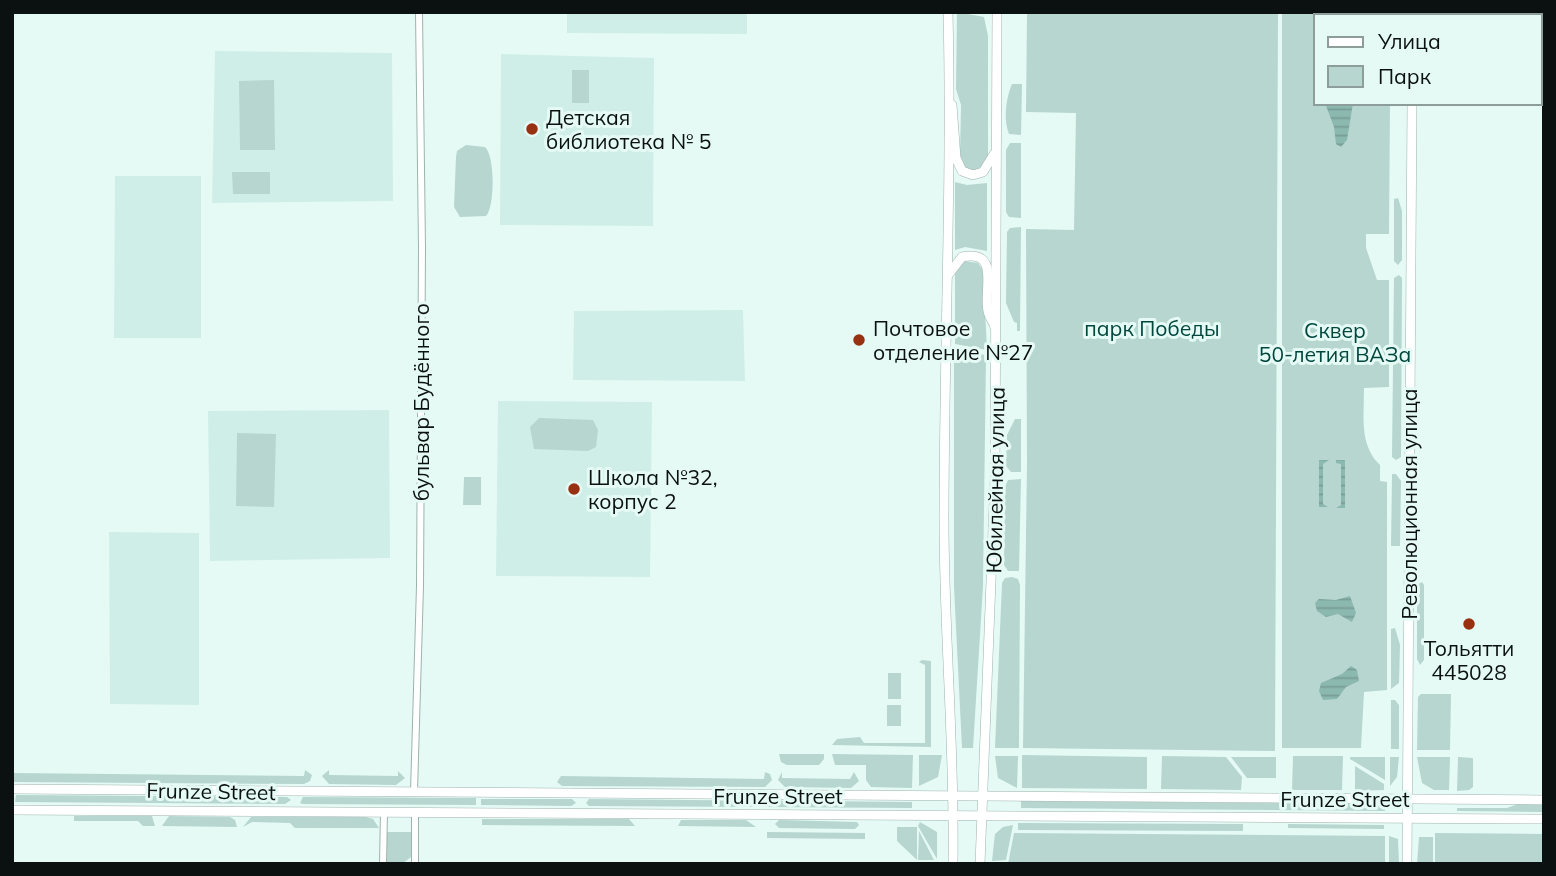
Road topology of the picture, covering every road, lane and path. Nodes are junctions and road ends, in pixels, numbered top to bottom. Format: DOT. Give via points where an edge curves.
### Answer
graph roads {
  1 [pos="418,12"];
  2 [pos="948,12"];
  3 [pos="997,12"];
  4 [pos="950,96"];
  5 [pos="1412,105"];
  6 [pos="996,149"];
  7 [pos="946,279"];
  8 [pos="997,332"];
  9 [pos="12,789"];
  10 [pos="297,792"];
  11 [pos="414,792"];
  12 [pos="580,794"];
  13 [pos="954,797"];
  14 [pos="982,797"];
  15 [pos="1408,799"];
  16 [pos="1544,800"];
  17 [pos="12,810"];
  18 [pos="297,811"];
  19 [pos="384,811"];
  20 [pos="415,812"];
  21 [pos="580,812"];
  22 [pos="954,815"];
  23 [pos="981,815"];
  24 [pos="1407,818"];
  25 [pos="1544,819"];
  26 [pos="383,864"];
  27 [pos="415,864"];
  28 [pos="953,864"];
  29 [pos="980,864"];
  30 [pos="1407,864"];
  1 -- 11 [label="street, бульвар Будённого" via="422,261"];
  2 -- 4 [label="main road"];
  3 -- 6 [label="main road, Юбилейная улица"];
  4 -- 6 [label="main road" via="956,158 962,171 972,175 983,172"];
  4 -- 7 [label="main road"];
  5 -- 15 [label="main road, Революционная улица"];
  6 -- 8 [label="main road, Юбилейная улица"];
  7 -- 8 [label="main road" via="962,257 983,260 988,268 988,310"];
  7 -- 13 [label="main road" via="944,534"];
  8 -- 14 [label="main road, Юбилейная улица" via="993,574"];
  9 -- 10 [label="main road, Frunze Street"];
  10 -- 11 [label="main road, Frunze Street"];
  10 -- 18 [label="main road"];
  11 -- 12 [label="main road, Frunze Street"];
  12 -- 13 [label="main road, Frunze Street"];
  12 -- 21 [label="main road"];
  13 -- 14 [label="main road, Frunze Street"];
  13 -- 22 [label="main road"];
  14 -- 15 [label="main road, Frunze Street"];
  14 -- 23 [label="main road, Юбилейная улица"];
  15 -- 16 [label="main road, Frunze Street"];
  15 -- 24 [label="main road, Революционная улица"];
  17 -- 18 [label="main road, Frunze Street"];
  18 -- 19 [label="main road, Frunze Street"];
  19 -- 20 [label="main road, Frunze Street"];
  19 -- 26 [label="street"];
  20 -- 21 [label="main road, Frunze Street"];
  20 -- 27 [label="street"];
  21 -- 22 [label="main road, Frunze Street"];
  22 -- 23 [label="main road, Frunze Street"];
  22 -- 28 [label="main road"];
  23 -- 24 [label="main road, Frunze Street"];
  23 -- 29 [label="main road, Юбилейная улица"];
  24 -- 25 [label="main road, Frunze Street"];
  24 -- 30 [label="main road, Революционная улица"];
}
